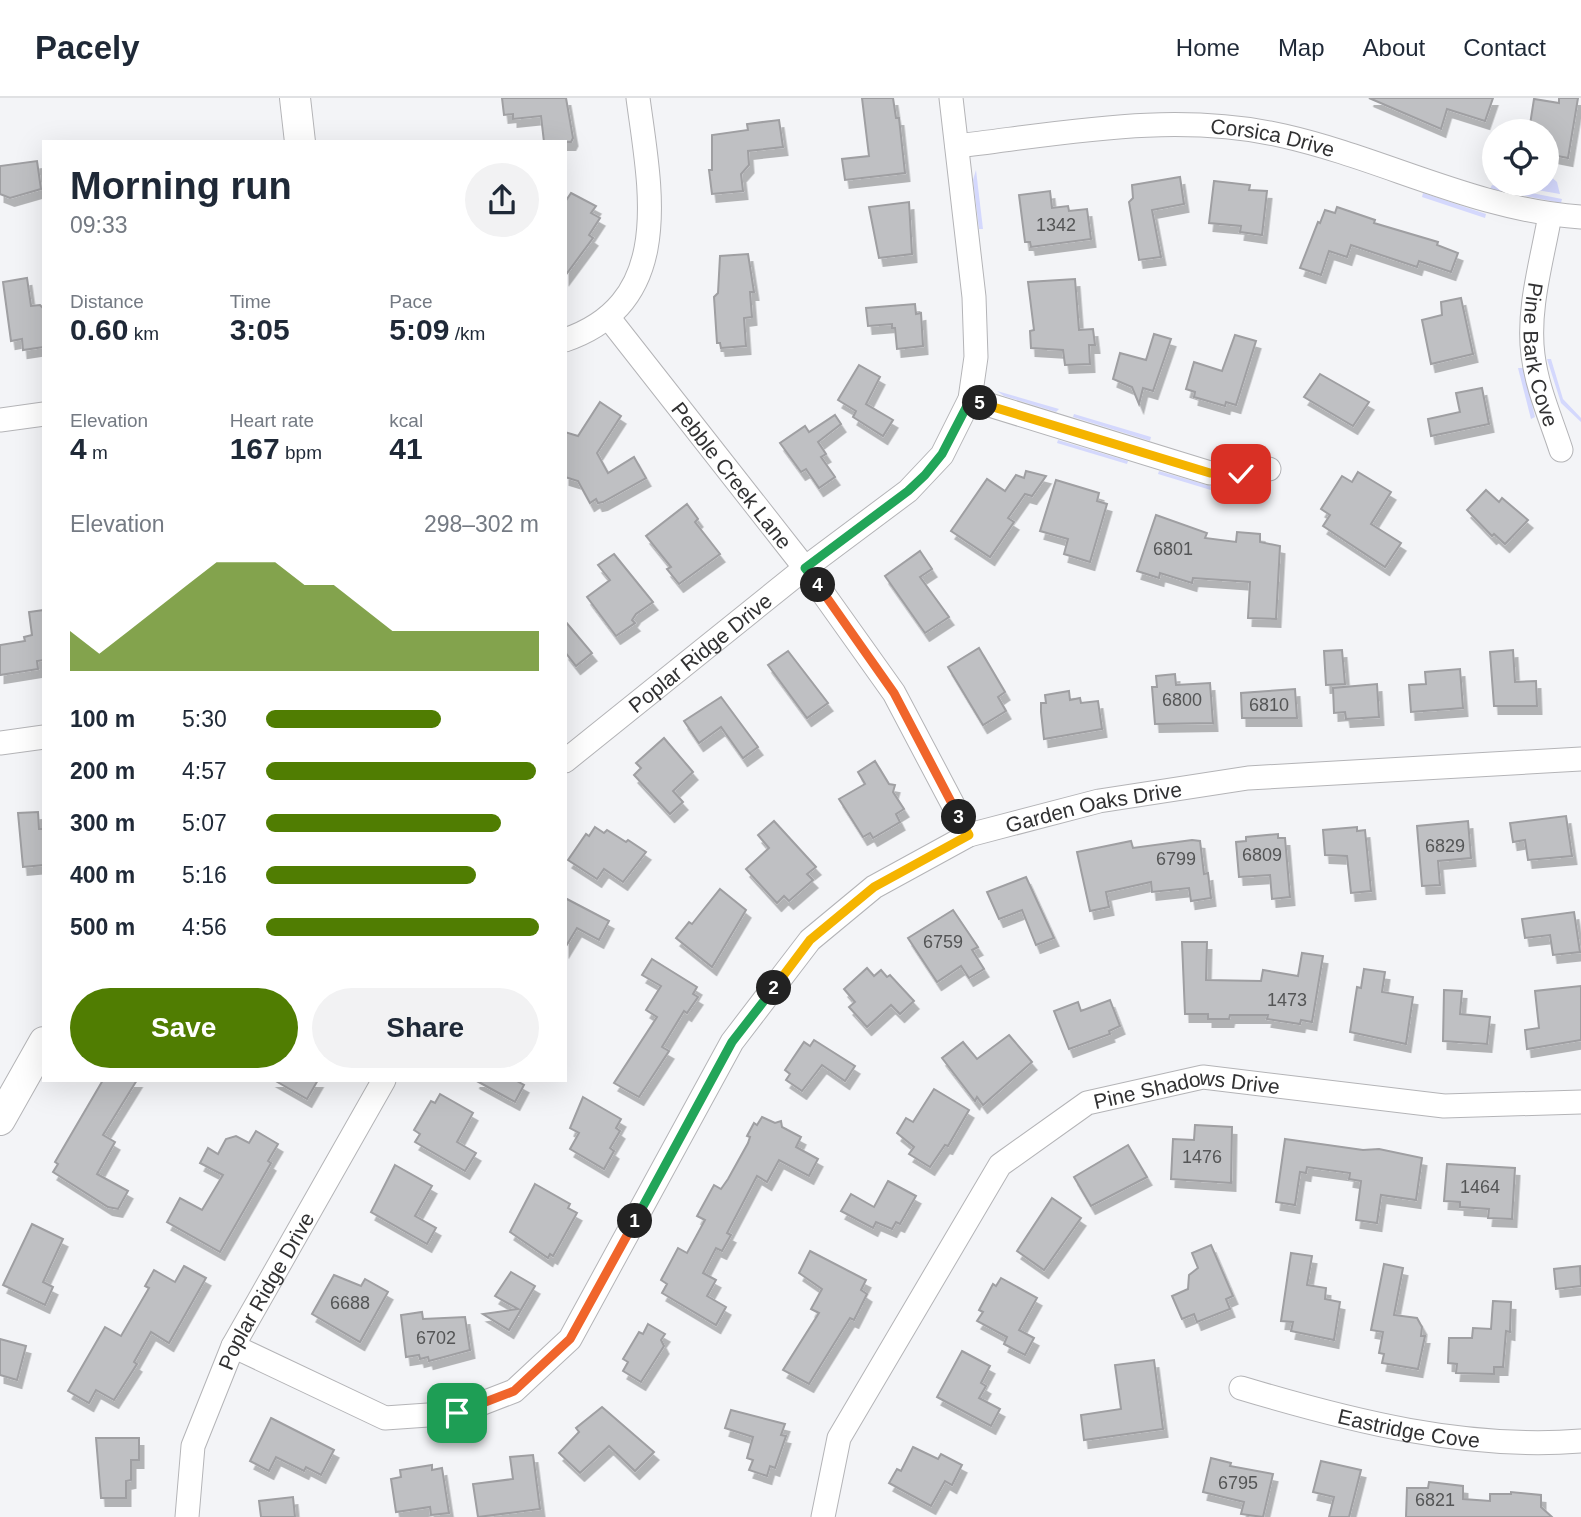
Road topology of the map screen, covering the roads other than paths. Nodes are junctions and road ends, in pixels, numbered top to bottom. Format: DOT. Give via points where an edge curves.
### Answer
graph roads {
  1 [pos="295,98"];
  2 [pos="638,98"];
  3 [pos="951,98"];
  4 [pos="300,140"];
  5 [pos="957,146"];
  6 [pos="1550,215"];
  7 [pos="1581,217"];
  8 [pos="608,317"];
  9 [pos="567,339"];
  10 [pos="970,400"];
  11 [pos="42,414"];
  12 [pos="0,420"];
  13 [pos="1562,450"];
  14 [pos="1269,469"];
  15 [pos="805,568"];
  16 [pos="42,737"];
  17 [pos="0,743"];
  18 [pos="1581,758"];
  19 [pos="567,759"];
  20 [pos="969,835"];
  21 [pos="42,1046"];
  22 [pos="383,1082"];
  23 [pos="1581,1102"];
  24 [pos="0,1120"];
  25 [pos="233,1346"];
  26 [pos="1241,1388"];
  27 [pos="1581,1441"];
  28 [pos="187,1517"];
  29 [pos="823,1517"];
  1 -- 4 [label="main road"];
  2 -- 8 [label="street" via="651,231 639,274"];
  3 -- 5 [label="street, Poplar Ridge Drive"];
  5 -- 6 [label="street, Corsica Drive" via="1134,125 1208,124 1286,136 1480,199"];
  5 -- 10 [label="street, Poplar Ridge Drive" via="976,325"];
  6 -- 7 [label="street, Corsica Drive"];
  6 -- 13 [label="street, Pine Bark Cove" via="1531,336 1536,372"];
  8 -- 9 [label="street"];
  8 -- 15 [label="street, Pebble Creek Lane"];
  10 -- 14 [label="street" via="1210,473"];
  10 -- 15 [label="street, Poplar Ridge Drive" via="942,454 925,475"];
  11 -- 12 [label="street"];
  15 -- 19 [label="street, Poplar Ridge Drive"];
  15 -- 20 [label="street, Pebble Creek Lane" via="894,693"];
  16 -- 17 [label="street"];
  18 -- 20 [label="street, Garden Oaks Drive" via="1248,778 1099,802"];
  20 -- 25 [label="street, Garden Oaks Drive" via="874,887 810,940 732,1042 570,1339 514,1391 457,1413 385,1418"];
  21 -- 24 [label="main road"];
  22 -- 25 [label="street, Poplar Ridge Drive"];
  23 -- 29 [label="street, Pine Shadows Drive" via="1444,1106 1203,1077 1087,1103 1000,1165 839,1438"];
  25 -- 28 [label="street, Poplar Ridge Drive" via="193,1446"];
  26 -- 27 [label="street, Eastridge Cove" via="1330,1414 1427,1434 1500,1441"];
}
